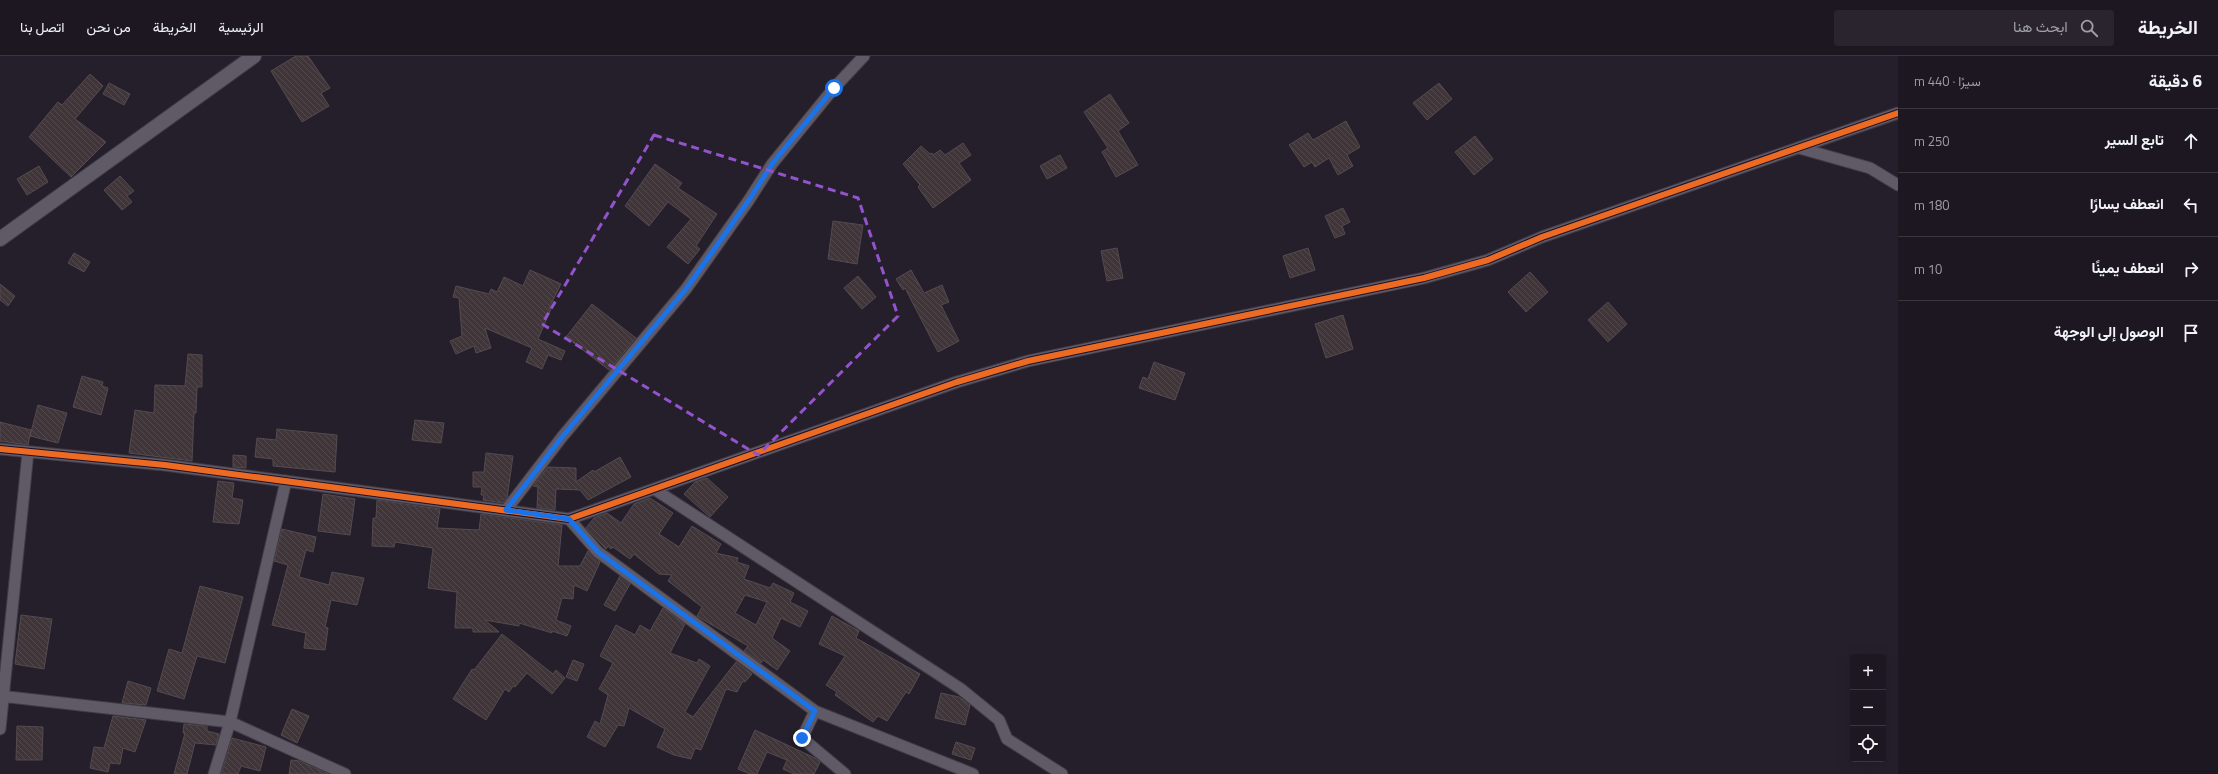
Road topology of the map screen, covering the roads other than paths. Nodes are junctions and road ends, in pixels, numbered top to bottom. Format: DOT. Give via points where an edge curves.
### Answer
graph roads {
  1 [pos="254,56"];
  2 [pos="864,56"];
  3 [pos="1898,114"];
  4 [pos="1799,148"];
  5 [pos="1898,185"];
  6 [pos="0,239"];
  7 [pos="0,449"];
  8 [pos="28,452"];
  9 [pos="286,481"];
  10 [pos="654,489"];
  11 [pos="506,510"];
  12 [pos="569,519"];
  13 [pos="2,696"];
  14 [pos="815,711"];
  15 [pos="230,722"];
  16 [pos="0,729"];
  17 [pos="214,774"];
  18 [pos="345,774"];
  19 [pos="845,774"];
  20 [pos="973,774"];
  21 [pos="1062,774"];
  1 -- 6 [label="street"];
  2 -- 11 [label="street" via="834,88 772,164 686,289 562,437"];
  3 -- 4 [label="street"];
  4 -- 5 [label="street" via="1870,168"];
  4 -- 10 [label="street" via="1542,237 1488,260 1424,278 1028,361 957,382"];
  7 -- 8 [label="street"];
  8 -- 9 [label="street" via="165,465"];
  8 -- 13 [label="street"];
  9 -- 11 [label="street"];
  9 -- 15 [label="street"];
  10 -- 12 [label="street"];
  10 -- 21 [label="street" via="961,689 998,720 1007,739"];
  11 -- 12 [label="street"];
  12 -- 14 [label="street" via="598,552"];
  13 -- 15 [label="street"];
  13 -- 16 [label="street"];
  14 -- 19 [label="street" via="802,738"];
  14 -- 20 [label="street"];
  15 -- 17 [label="street"];
  15 -- 18 [label="street"];
}
